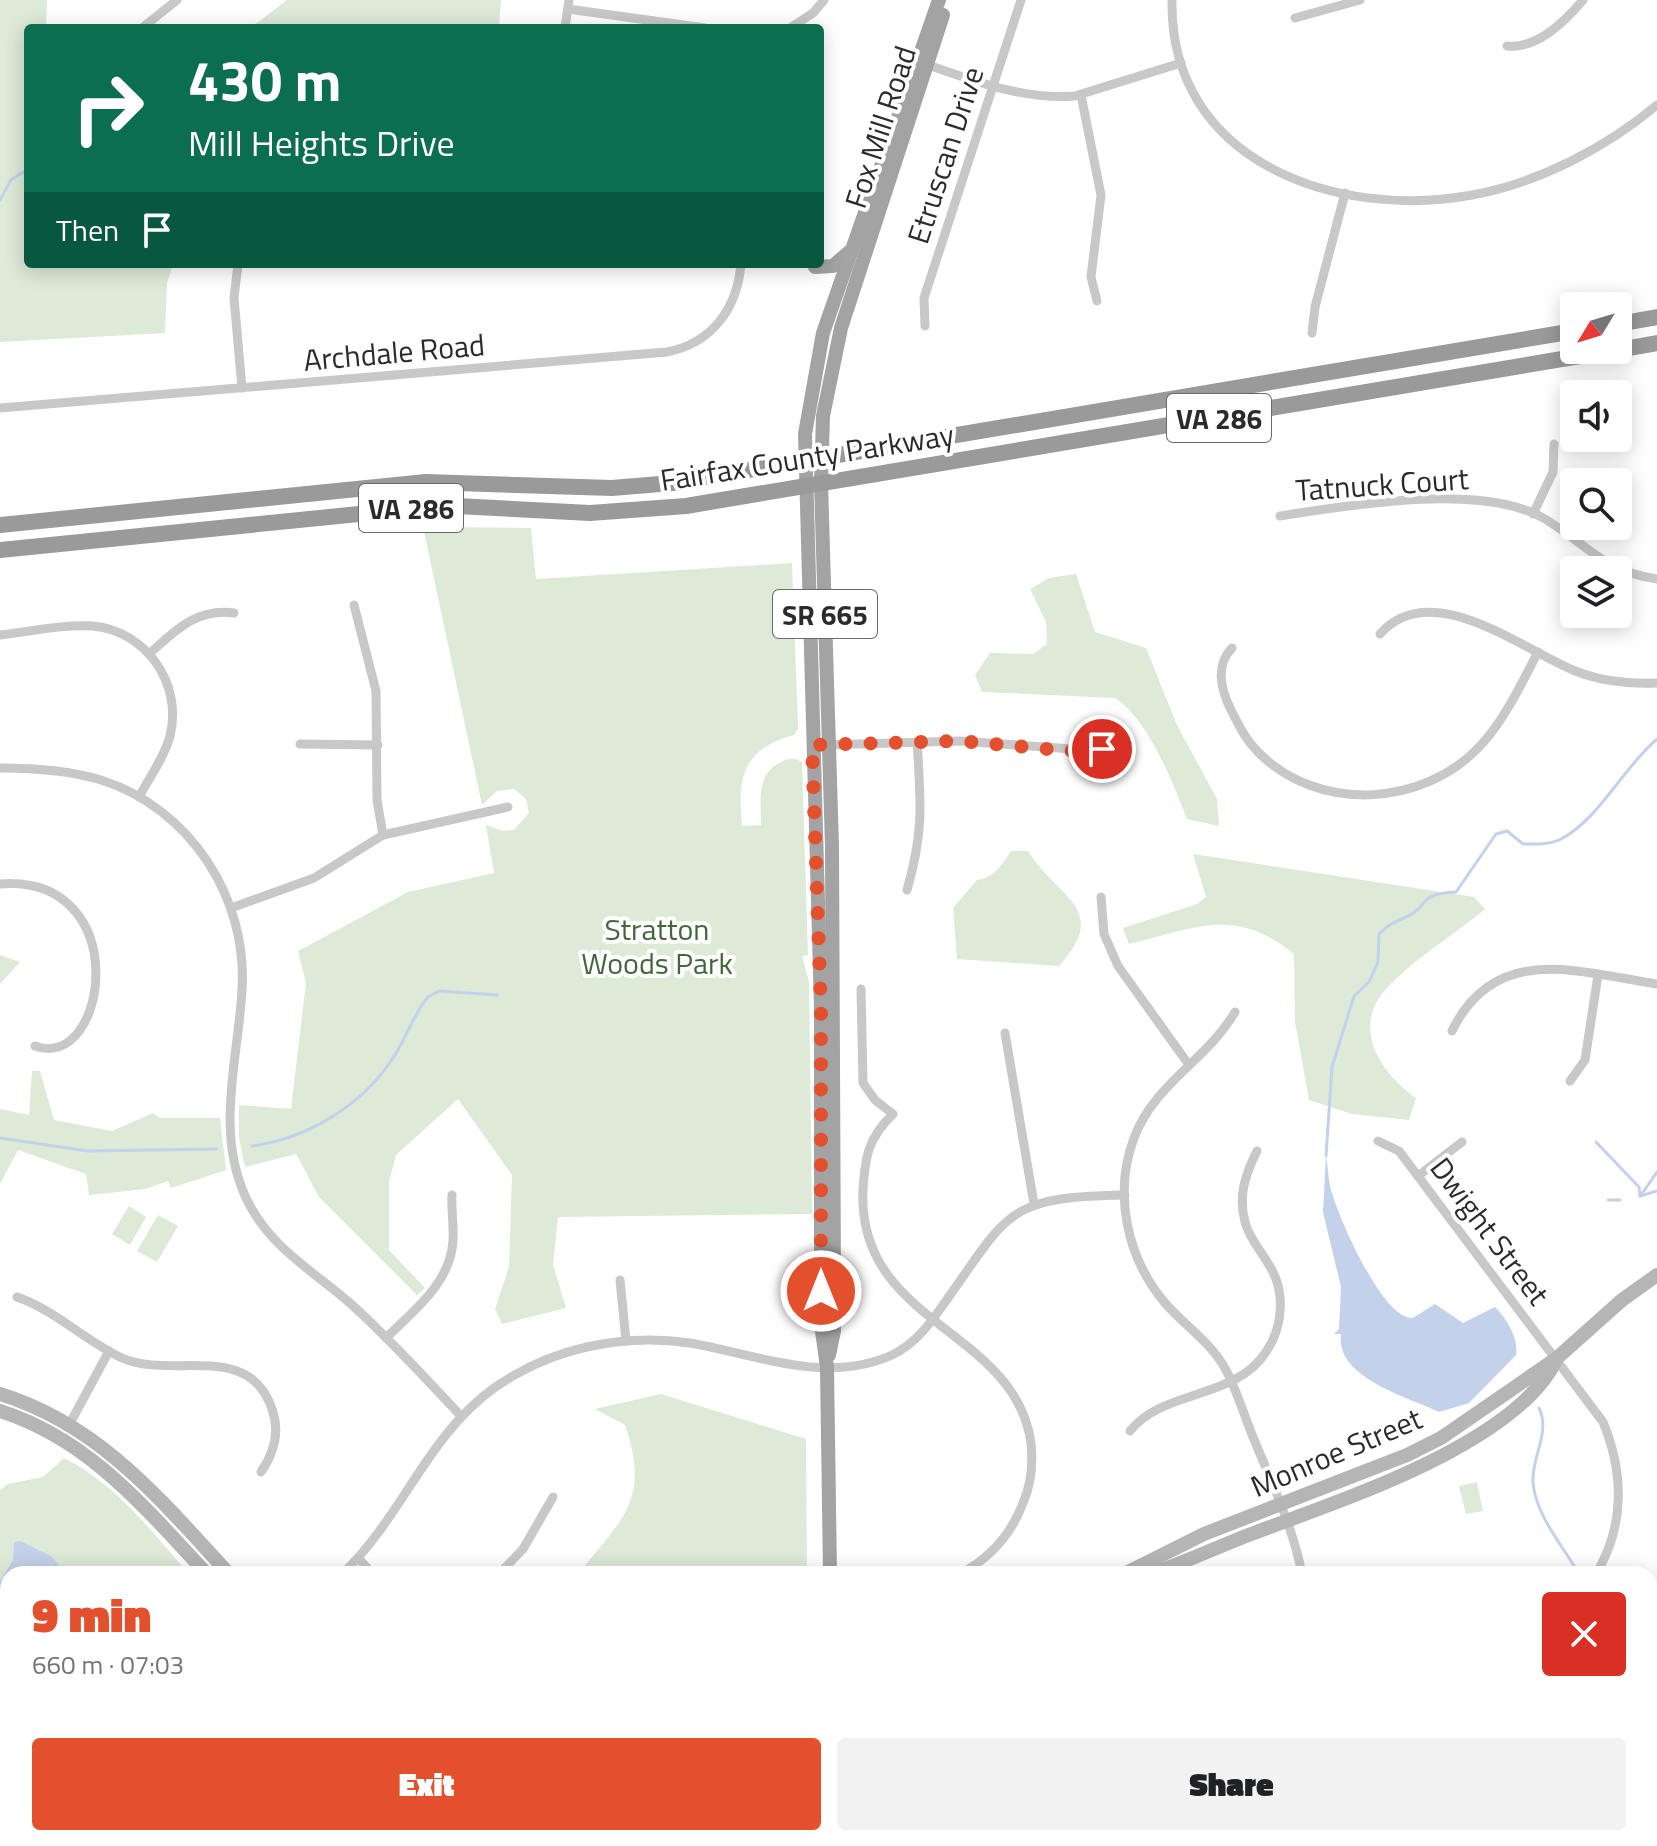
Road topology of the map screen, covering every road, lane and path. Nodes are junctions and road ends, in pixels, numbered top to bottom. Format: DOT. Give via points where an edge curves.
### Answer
graph roads {
  1 [pos="177,0"];
  2 [pos="824,0"];
  3 [pos="939,0"];
  4 [pos="947,0"];
  5 [pos="1021,0"];
  6 [pos="1172,0"];
  7 [pos="1360,0"];
  8 [pos="1583,0"];
  9 [pos="568,4"];
  10 [pos="1295,18"];
  11 [pos="147,24"];
  12 [pos="566,24"];
  13 [pos="682,24"];
  14 [pos="796,24"];
  15 [pos="1507,46"];
  16 [pos="1181,63"];
  17 [pos="923,64"];
  18 [pos="992,86"];
  19 [pos="1081,95"];
  20 [pos="1657,105"];
  21 [pos="1345,193"];
  22 [pos="852,249"];
  23 [pos="824,265"];
  24 [pos="238,268"];
  25 [pos="740,268"];
  26 [pos="818,268"];
  27 [pos="841,277"];
  28 [pos="857,282"];
  29 [pos="1097,301"];
  30 [pos="1657,317"];
  31 [pos="1632,321"];
  32 [pos="925,326"];
  33 [pos="1312,333"];
  34 [pos="1560,333"];
  35 [pos="1657,343"];
  36 [pos="1632,347"];
  37 [pos="1560,360"];
  38 [pos="242,388"];
  39 [pos="0,408"];
  40 [pos="1554,444"];
  41 [pos="813,460"];
  42 [pos="813,485"];
  43 [pos="1533,514"];
  44 [pos="1280,516"];
  45 [pos="0,525"];
  46 [pos="0,550"];
  47 [pos="1657,579"];
  48 [pos="354,605"];
  49 [pos="234,613"];
  50 [pos="1380,634"];
  51 [pos="0,635"];
  52 [pos="1232,648"];
  53 [pos="1538,652"];
  54 [pos="149,654"];
  55 [pos="1657,683"];
  56 [pos="917,742"];
  57 [pos="300,744"];
  58 [pos="378,745"];
  59 [pos="812,745"];
  60 [pos="829,745"];
  61 [pos="1129,753"];
  62 [pos="0,768"];
  63 [pos="139,797"];
  64 [pos="508,807"];
  65 [pos="383,835"];
  66 [pos="0,884"];
  67 [pos="907,890"];
  68 [pos="1101,897"];
  69 [pos="231,908"];
  70 [pos="1598,975"];
  71 [pos="1657,984"];
  72 [pos="861,989"];
  73 [pos="1235,1012"];
  74 [pos="1452,1031"];
  75 [pos="1005,1033"];
  76 [pos="35,1046"];
  77 [pos="1189,1065"];
  78 [pos="1570,1081"];
  79 [pos="1378,1141"];
  80 [pos="1462,1142"];
  81 [pos="1257,1151"];
  82 [pos="1418,1176"];
  83 [pos="452,1195"];
  84 [pos="1125,1195"];
  85 [pos="1034,1204"];
  86 [pos="1657,1275"];
  87 [pos="620,1280"];
  88 [pos="17,1297"];
  89 [pos="932,1321"];
  90 [pos="386,1338"];
  91 [pos="626,1341"];
  92 [pos="109,1351"];
  93 [pos="1557,1358"];
  94 [pos="827,1367"];
  95 [pos="1230,1381"];
  96 [pos="0,1394"];
  97 [pos="0,1411"];
  98 [pos="461,1416"];
  99 [pos="70,1423"];
  100 [pos="1130,1431"];
  101 [pos="63,1438"];
  102 [pos="261,1472"];
  103 [pos="553,1497"];
  104 [pos="1280,1506"];
  105 [pos="1285,1521"];
  106 [pos="358,1558"];
  107 [pos="200,1566"];
  108 [pos="222,1566"];
  109 [pos="350,1566"];
  110 [pos="366,1566"];
  111 [pos="507,1566"];
  112 [pos="830,1566"];
  113 [pos="972,1566"];
  114 [pos="1140,1566"];
  115 [pos="1171,1566"];
  116 [pos="1299,1566"];
  117 [pos="1599,1566"];
  1 -- 11 [label="street"];
  2 -- 14 [label="street"];
  3 -- 17 [label="main road, Fox Mill Road / SR 665"];
  4 -- 17 [label="main road, Fox Mill Road / SR 665"];
  5 -- 18 [label="street, Etruscan Drive"];
  6 -- 16 [label="street"];
  7 -- 10 [label="street"];
  8 -- 15 [label="street" via="1530,44"];
  9 -- 12 [label="street"];
  9 -- 13 [label="street"];
  16 -- 19 [label="street"];
  16 -- 21 [label="street" via="1206,115 1239,150 1300,181"];
  17 -- 18 [label="street"];
  17 -- 22 [label="main road, Fox Mill Road / SR 665"];
  17 -- 28 [label="main road, Fox Mill Road / SR 665"];
  18 -- 19 [label="street" via="1035,97"];
  18 -- 32 [label="street, Etruscan Drive" via="924,298"];
  19 -- 29 [label="street" via="1101,195 1091,277"];
  20 -- 21 [label="street" via="1572,159 1503,188 1424,200"];
  21 -- 33 [label="street"];
  22 -- 23 [label="main road" via="836,265"];
  22 -- 27 [label="main road, Fox Mill Road / SR 665"];
  24 -- 38 [label="street" via="234,298"];
  25 -- 38 [label="street, Archdale Road" via="736,294 721,321 698,341 675,351"];
  26 -- 27 [label="street"];
  27 -- 28 [label="street"];
  27 -- 41 [label="main road, Fox Mill Road / SR 665" via="815,367"];
  28 -- 41 [label="main road, Fox Mill Road / SR 665"];
  30 -- 31 [label="highway"];
  34 -- 41 [label="highway, Fairfax County Parkway / VA 286"];
  35 -- 36 [label="highway, Fairfax County Parkway / VA 286"];
  37 -- 42 [label="highway, Fairfax County Parkway / VA 286"];
  38 -- 39 [label="street, Archdale Road"];
  40 -- 43 [label="street" via="1553,472"];
  41 -- 42 [label="main road, Fox Mill Road / SR 665"];
  41 -- 45 [label="highway, Fairfax County Parkway / VA 286" via="643,486 426,482"];
  42 -- 46 [label="highway, Fairfax County Parkway / VA 286" via="665,508 590,513 419,508"];
  42 -- 59 [label="main road, Fox Mill Road / SR 665"];
  42 -- 60 [label="main road, Fox Mill Road / SR 665"];
  43 -- 44 [label="street, Tatnuck Court" via="1463,498"];
  43 -- 47 [label="street, Tatnuck Court" via="1593,556"];
  48 -- 58 [label="street" via="374,678"];
  49 -- 54 [label="street" via="211,612 191,619"];
  50 -- 53 [label="street" via="1402,616 1443,615 1482,624"];
  51 -- 54 [label="street" via="91,626 120,633"];
  52 -- 53 [label="street" via="1221,668 1222,685 1257,751 1297,780 1362,795 1414,787 1462,762 1494,730"];
  53 -- 55 [label="street" via="1596,679"];
  54 -- 63 [label="street" via="167,681 173,717 165,750"];
  56 -- 60 [label="street"];
  56 -- 61 [label="street"];
  56 -- 67 [label="street" via="923,817"];
  57 -- 58 [label="street"];
  58 -- 65 [label="street" via="377,800"];
  59 -- 60 [label="street"];
  59 -- 94 [label="main road, Fox Mill Road / SR 665" via="821,1009 821,1324"];
  60 -- 94 [label="main road, Fox Mill Road / SR 665" via="834,1331"];
  62 -- 63 [label="street" via="81,774"];
  63 -- 69 [label="street" via="190,838 214,870"];
  64 -- 65 [label="street"];
  65 -- 69 [label="street" via="314,878"];
  66 -- 76 [label="street" via="34,887 59,899 83,924 95,951 97,988 87,1016 62,1044"];
  68 -- 77 [label="street" via="1104,934 1118,966"];
  69 -- 90 [label="street" via="242,966 229,1124 240,1182 275,1242"];
  70 -- 71 [label="street"];
  70 -- 74 [label="street" via="1544,968 1509,974 1471,999"];
  70 -- 78 [label="street" via="1585,1060"];
  72 -- 89 [label="street" via="863,1083 893,1114 875,1132 864,1168 862,1206 871,1245 888,1276"];
  73 -- 77 [label="street" via="1221,1035"];
  75 -- 85 [label="street"];
  77 -- 84 [label="street" via="1140,1123 1126,1166"];
  79 -- 82 [label="street, Dwight Street" via="1399,1151"];
  80 -- 82 [label="street"];
  81 -- 95 [label="street" via="1243,1184 1243,1212 1250,1235 1274,1273 1281,1308 1259,1363"];
  82 -- 93 [label="street, Dwight Street"];
  83 -- 90 [label="street" via="448,1265 430,1294"];
  84 -- 85 [label="street" via="1069,1196"];
  84 -- 95 [label="street" via="1130,1237 1142,1269 1167,1305 1210,1347"];
  85 -- 89 [label="street" via="988,1238"];
  86 -- 93 [label="main road, Monroe Street"];
  87 -- 91 [label="street"];
  88 -- 92 [label="street" via="58,1315"];
  89 -- 94 [label="street" via="890,1356"];
  89 -- 113 [label="street" via="1004,1380 1024,1414 1031,1451 1028,1488 1011,1529"];
  90 -- 98 [label="street"];
  91 -- 94 [label="street" via="692,1344"];
  91 -- 98 [label="street" via="580,1348 536,1364"];
  92 -- 99 [label="street"];
  92 -- 102 [label="street" via="152,1366 226,1366 252,1379 269,1400 276,1426 273,1450"];
  93 -- 104 [label="main road, Monroe Street" via="1441,1438"];
  93 -- 105 [label="main road, Monroe Street" via="1530,1395 1466,1441 1407,1472"];
  93 -- 117 [label="street, Dwight Street" via="1603,1422 1618,1471 1615,1529"];
  94 -- 112 [label="main road, Fox Mill Road / SR 665"];
  95 -- 100 [label="street" via="1147,1414"];
  95 -- 104 [label="street"];
  96 -- 99 [label="main road"];
  97 -- 101 [label="main road"];
  98 -- 106 [label="street"];
  99 -- 101 [label="street"];
  99 -- 108 [label="main road" via="126,1464"];
  101 -- 107 [label="main road" via="120,1481"];
  103 -- 111 [label="street" via="523,1549"];
  104 -- 105 [label="street"];
  104 -- 114 [label="main road, Monroe Street" via="1204,1534"];
  105 -- 115 [label="main road, Monroe Street"];
  105 -- 116 [label="street"];
  106 -- 109 [label="street"];
  106 -- 110 [label="street"];
}
